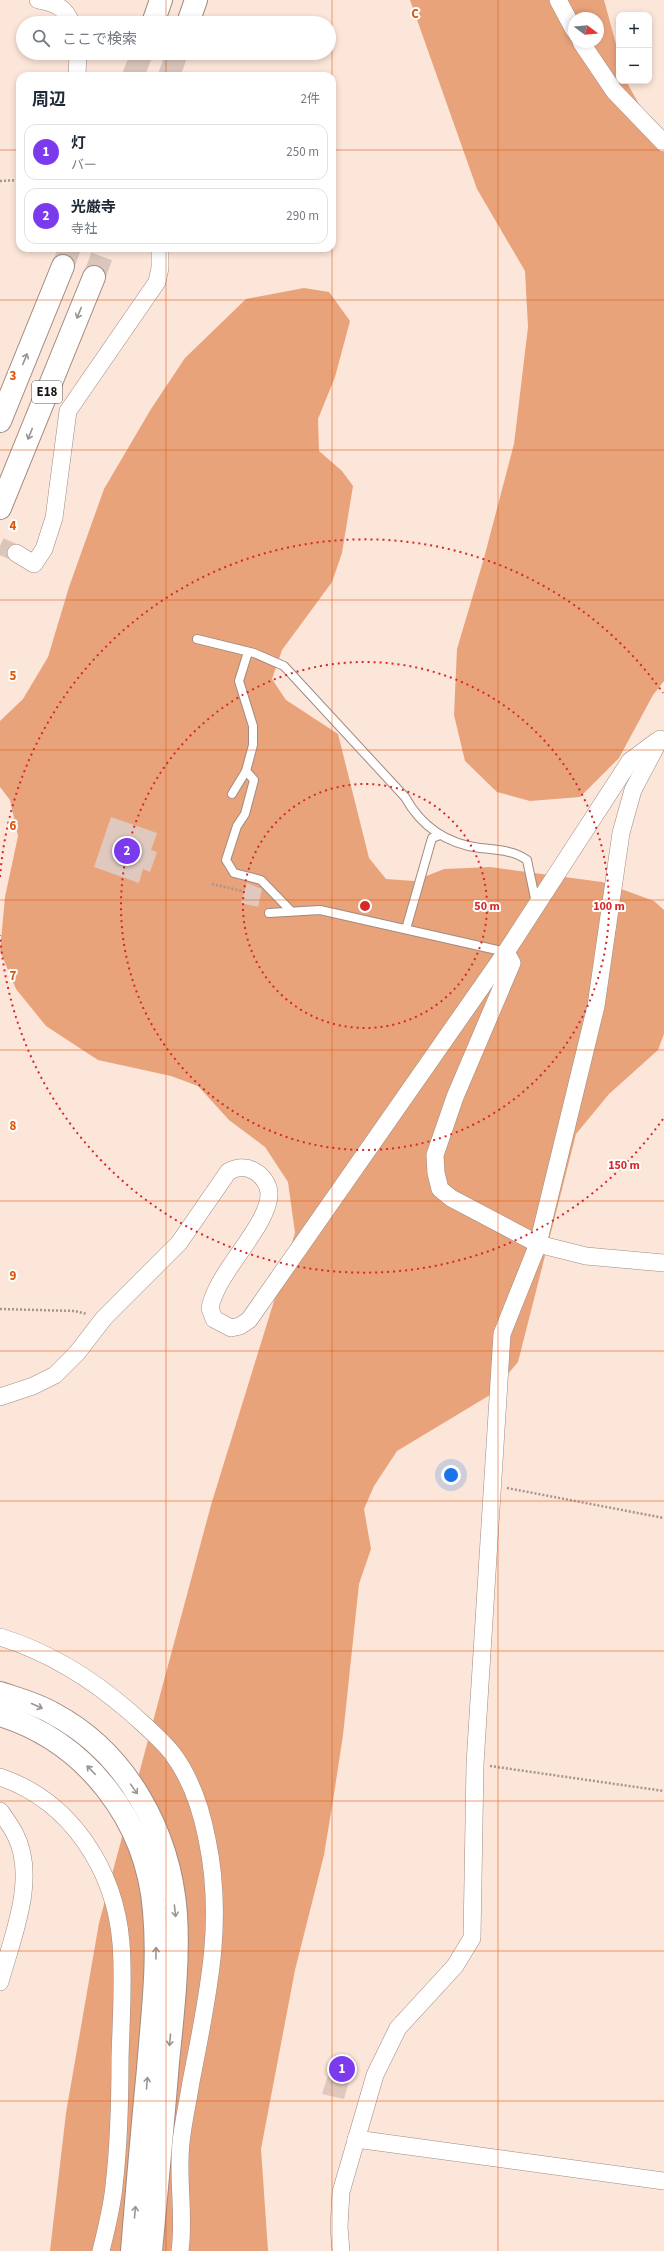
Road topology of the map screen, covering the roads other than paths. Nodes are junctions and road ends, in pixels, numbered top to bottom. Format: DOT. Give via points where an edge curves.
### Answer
graph roads {
  1 [pos="38,0"];
  2 [pos="161,0"];
  3 [pos="196,0"];
  4 [pos="558,0"];
  5 [pos="69,16"];
  6 [pos="155,16"];
  7 [pos="190,16"];
  8 [pos="568,19"];
  9 [pos="585,48"];
  10 [pos="78,60"];
  11 [pos="77,72"];
  12 [pos="664,144"];
  13 [pos="160,252"];
  14 [pos="63,266"];
  15 [pos="94,277"];
  16 [pos="0,421"];
  17 [pos="0,508"];
  18 [pos="16,553"];
  19 [pos="197,639"];
  20 [pos="248,652"];
  21 [pos="662,740"];
  22 [pos="246,771"];
  23 [pos="232,794"];
  24 [pos="440,835"];
  25 [pos="537,906"];
  26 [pos="291,912"];
  27 [pos="269,913"];
  28 [pos="406,929"];
  29 [pos="506,952"];
  30 [pos="538,1244"];
  31 [pos="664,1263"];
  32 [pos="0,1397"];
  33 [pos="0,1637"];
  34 [pos="0,1693"];
  35 [pos="0,1715"];
  36 [pos="0,1777"];
  37 [pos="0,1810"];
  38 [pos="0,1982"];
  39 [pos="356,2139"];
  40 [pos="664,2181"];
  41 [pos="101,2251"];
  42 [pos="132,2251"];
  43 [pos="151,2251"];
  44 [pos="180,2251"];
  45 [pos="341,2251"];
  1 -- 5 [label="street" via="59,6"];
  2 -- 6 [label="highway"];
  3 -- 7 [label="highway"];
  4 -- 8 [label="street"];
  9 -- 12 [label="street" via="614,90"];
  10 -- 11 [label="street"];
  13 -- 18 [label="street" via="157,282 68,411 54,518 44,549 34,564"];
  16 -- 14 [label="highway, E18, one-way"];
  15 -- 17 [label="highway, E18, one-way"];
  19 -- 20 [label="lane"];
  20 -- 22 [label="lane" via="239,681 253,726"];
  20 -- 24 [label="lane" via="284,666 405,797 414,813"];
  21 -- 25 [label="street" via="630,761"];
  21 -- 30 [label="street" via="633,790 621,833 596,1006"];
  22 -- 23 [label="lane"];
  22 -- 26 [label="lane" via="254,780 245,814 237,826 226,860 234,873 262,880"];
  24 -- 25 [label="lane" via="445,840 478,848 503,850 527,860"];
  24 -- 28 [label="lane" via="432,838"];
  25 -- 29 [label="street"];
  26 -- 27 [label="lane"];
  26 -- 28 [label="lane" via="320,910"];
  28 -- 29 [label="lane"];
  29 -- 30 [label="street" via="512,963 455,1098 435,1155 436,1173 440,1189 451,1198"];
  29 -- 32 [label="street" via="249,1320 231,1328 214,1319 210,1308 220,1280 261,1219 269,1194 265,1181 254,1170 240,1167 228,1172 179,1243 104,1318 77,1353 55,1375 33,1386"];
  30 -- 31 [label="street" via="586,1256"];
  30 -- 39 [label="street" via="502,1334 475,1764 472,1938 455,1966 398,2028 375,2075"];
  33 -- 44 [label="street" via="30,1646 58,1660 122,1704 172,1753 190,1782 202,1813 214,1887 216,1925 212,1969 180,2144 183,2213"];
  34 -- 43 [label="highway, one-way" via="54,1713 102,1749 122,1771 140,1797 164,1851 176,1913 176,1976"];
  42 -- 35 [label="highway, one-way" via="156,1976 154,1909 149,1877 130,1824 101,1780 63,1745 41,1731"];
  36 -- 41 [label="street" via="37,1794 57,1809 77,1830 95,1855 115,1910 121,1950 120,2103 114,2186"];
  37 -- 38 [label="street" via="16,1835 23,1859 25,1889"];
  39 -- 40 [label="street"];
  39 -- 45 [label="street" via="341,2192"];
}
